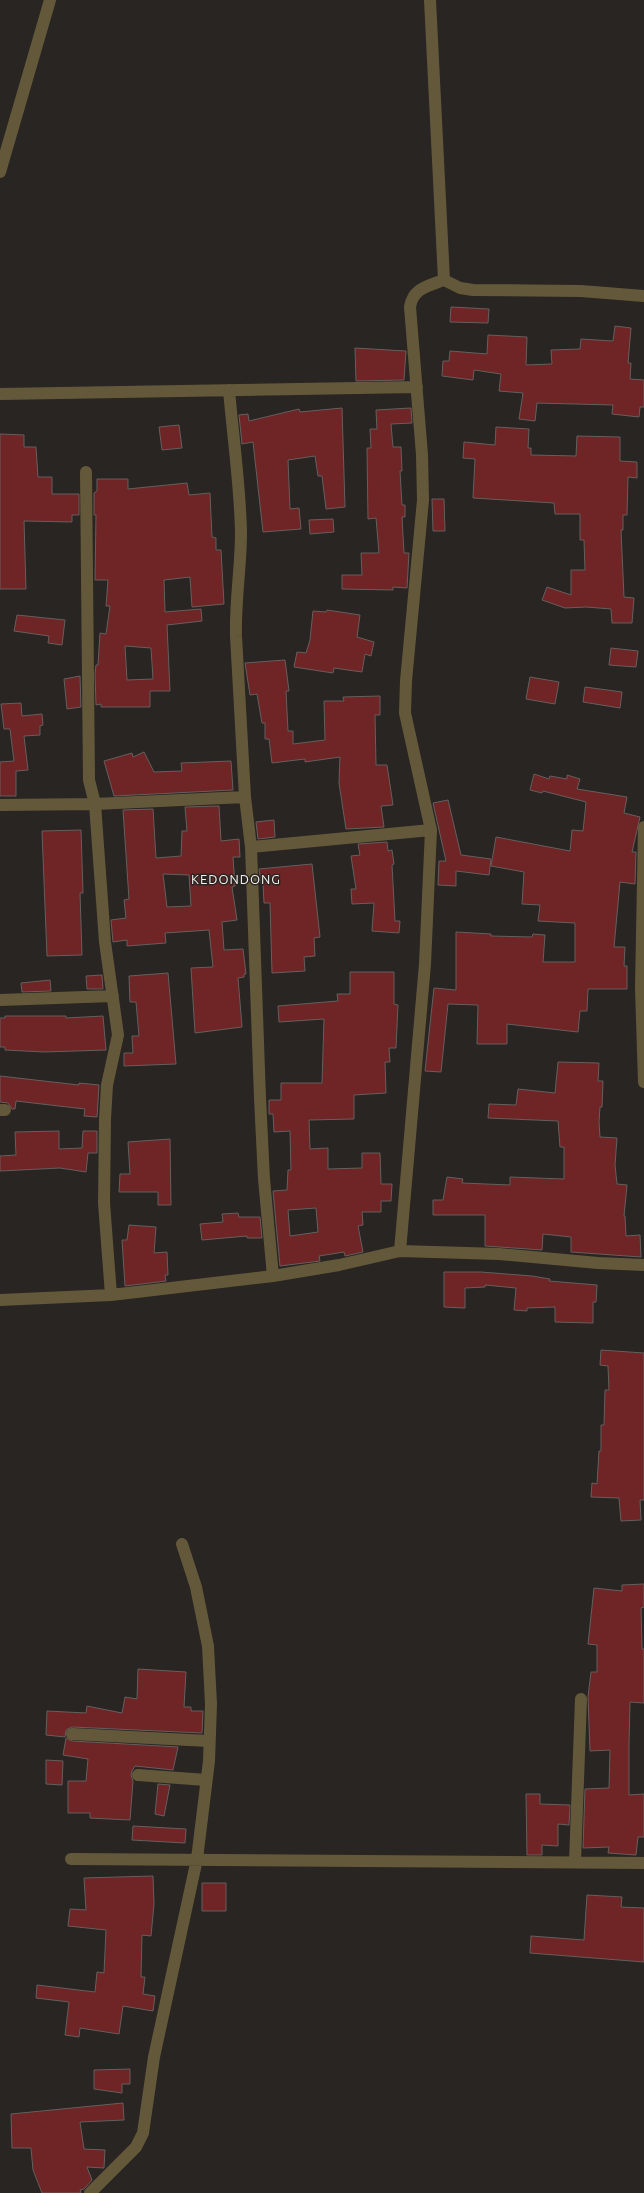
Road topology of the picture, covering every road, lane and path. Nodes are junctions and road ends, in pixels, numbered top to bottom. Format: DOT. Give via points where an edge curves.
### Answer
graph roads {
  1 [pos="50,0"];
  2 [pos="430,0"];
  3 [pos="0,172"];
  4 [pos="440,282"];
  5 [pos="644,296"];
  6 [pos="417,387"];
  7 [pos="229,390"];
  8 [pos="0,394"];
  9 [pos="86,472"];
  10 [pos="245,797"];
  11 [pos="95,804"];
  12 [pos="0,805"];
  13 [pos="644,827"];
  14 [pos="431,830"];
  15 [pos="251,847"];
  16 [pos="643,939"];
  17 [pos="113,996"];
  18 [pos="0,1000"];
  19 [pos="644,1082"];
  20 [pos="400,1251"];
  21 [pos="644,1265"];
  22 [pos="273,1276"];
  23 [pos="111,1295"];
  24 [pos="0,1300"];
  25 [pos="182,1544"];
  26 [pos="581,1699"];
  27 [pos="72,1734"];
  28 [pos="209,1741"];
  29 [pos="138,1775"];
  30 [pos="206,1780"];
  31 [pos="71,1859"];
  32 [pos="197,1859"];
  33 [pos="575,1862"];
  34 [pos="644,1863"];
  35 [pos="90,2193"];
  1 -- 3 [label="street"];
  2 -- 4 [label="street"];
  4 -- 5 [label="street" via="473,290 581,291"];
  4 -- 6 [label="street" via="416,291 411,297"];
  6 -- 7 [label="street"];
  6 -- 14 [label="street" via="423,500 405,713"];
  7 -- 8 [label="street"];
  7 -- 10 [label="street" via="240,509 240,566 235,613"];
  9 -- 11 [label="street" via="88,750 89,780"];
  10 -- 11 [label="street"];
  10 -- 15 [label="street"];
  11 -- 12 [label="street"];
  11 -- 17 [label="street" via="103,928"];
  13 -- 16 [label="street"];
  14 -- 15 [label="street"];
  14 -- 20 [label="street" via="425,964"];
  15 -- 22 [label="street" via="263,1150"];
  16 -- 19 [label="street" via="641,988"];
  17 -- 18 [label="street"];
  17 -- 23 [label="street" via="118,1035 107,1085 104,1203"];
  20 -- 21 [label="street" via="484,1253"];
  20 -- 22 [label="street"];
  22 -- 23 [label="street"];
  23 -- 24 [label="street"];
  25 -- 28 [label="street" via="196,1587 208,1646 211,1704"];
  26 -- 33 [label="street"];
  27 -- 28 [label="street"];
  28 -- 30 [label="street"];
  29 -- 30 [label="street"];
  30 -- 32 [label="street"];
  31 -- 32 [label="street"];
  32 -- 33 [label="street"];
  32 -- 35 [label="street" via="154,2057 143,2133 136,2147"];
  33 -- 34 [label="street"];
}
